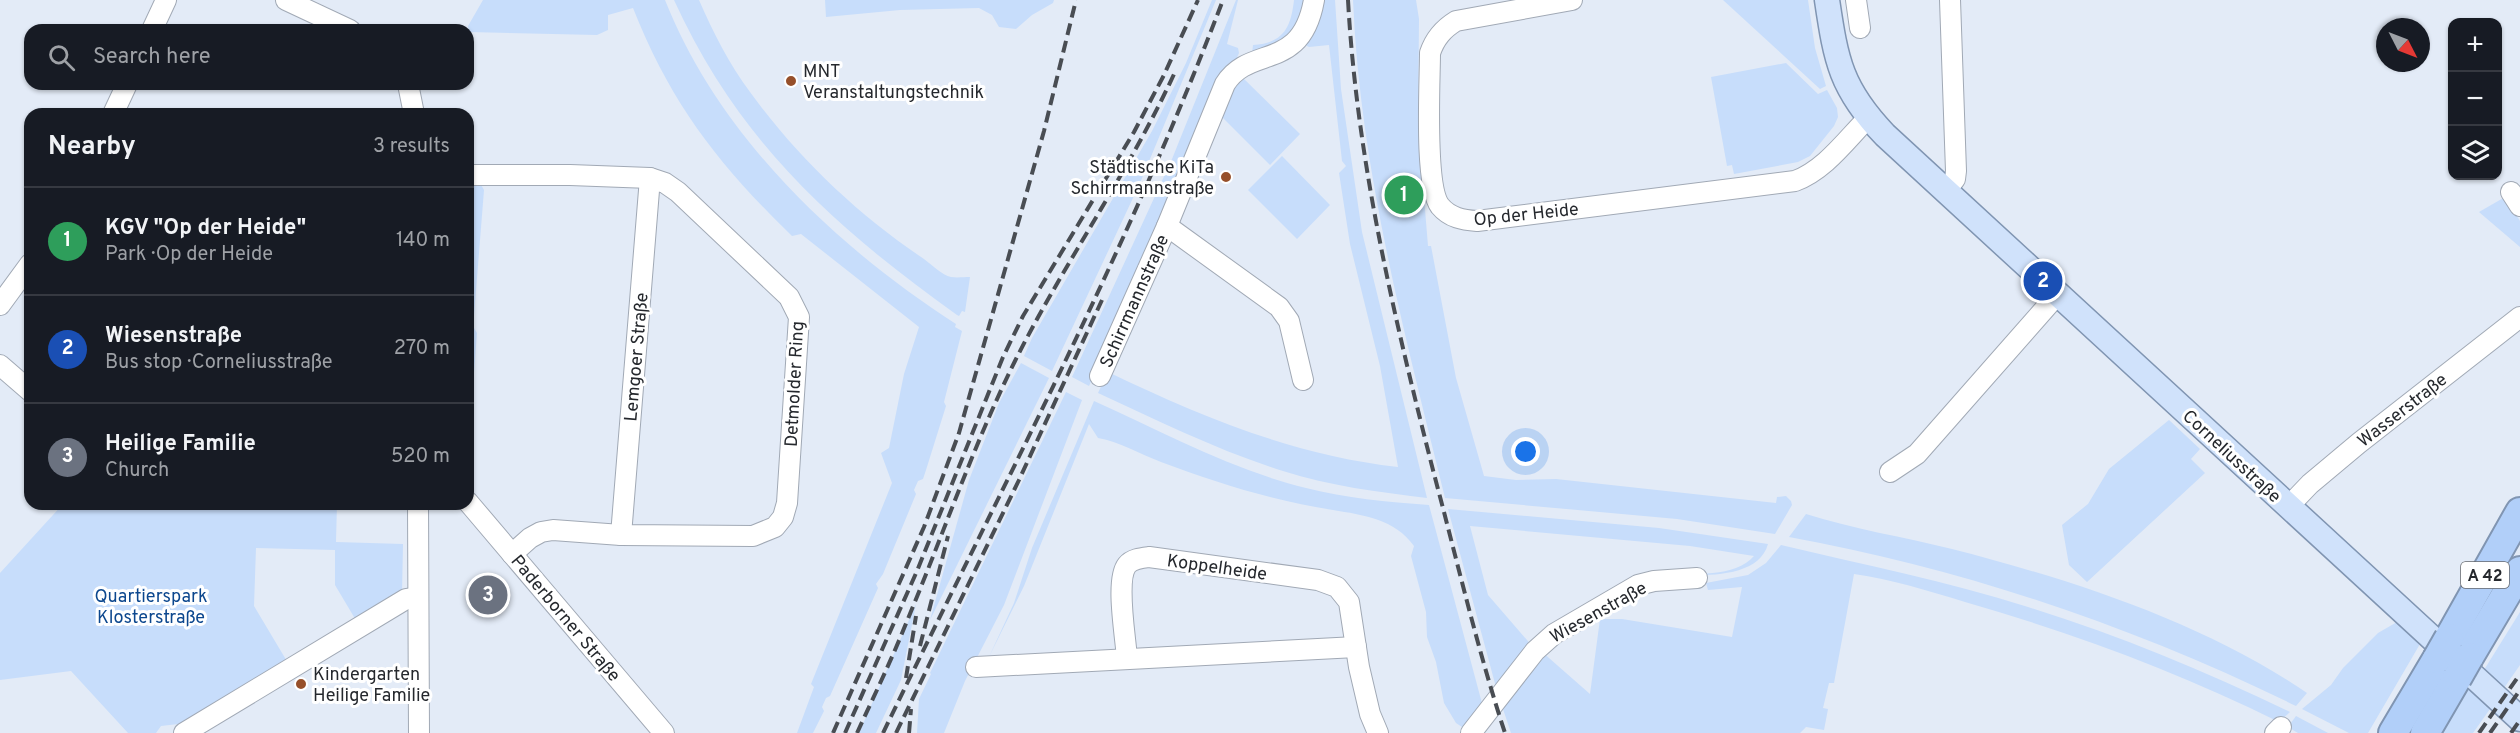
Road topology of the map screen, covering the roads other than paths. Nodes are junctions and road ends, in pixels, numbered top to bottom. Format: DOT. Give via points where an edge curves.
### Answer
graph roads {
  1 [pos="166,0"];
  2 [pos="286,0"];
  3 [pos="1314,0"];
  4 [pos="1572,0"];
  5 [pos="1827,0"];
  6 [pos="1856,0"];
  7 [pos="1950,0"];
  8 [pos="155,24"];
  9 [pos="337,24"];
  10 [pos="1860,28"];
  11 [pos="124,90"];
  12 [pos="409,90"];
  13 [pos="116,108"];
  14 [pos="413,108"];
  15 [pos="1868,118"];
  16 [pos="474,175"];
  17 [pos="650,178"];
  18 [pos="1946,192"];
  19 [pos="1167,226"];
  20 [pos="24,272"];
  21 [pos="2057,295"];
  22 [pos="0,305"];
  23 [pos="2520,317"];
  24 [pos="0,365"];
  25 [pos="1100,376"];
  26 [pos="1303,380"];
  27 [pos="24,386"];
  28 [pos="1890,472"];
  29 [pos="2288,507"];
  30 [pos="474,509"];
  31 [pos="418,510"];
  32 [pos="2520,512"];
  33 [pos="621,535"];
  34 [pos="512,554"];
  35 [pos="2520,571"];
  36 [pos="1696,578"];
  37 [pos="418,597"];
  38 [pos="1356,647"];
  39 [pos="2453,658"];
  40 [pos="1127,659"];
  41 [pos="976,667"];
  42 [pos="2520,720"];
  43 [pos="184,733"];
  44 [pos="419,733"];
  45 [pos="664,733"];
  46 [pos="1378,733"];
  47 [pos="1471,733"];
  48 [pos="2393,733"];
  49 [pos="2425,733"];
  1 -- 8 [label="street"];
  2 -- 9 [label="street"];
  3 -- 19 [label="street, Schirrmannstraße" via="1307,24 1293,43 1279,54 1239,69 1228,78"];
  4 -- 15 [label="street, Op der Heide" via="1456,21 1432,44 1430,147 1434,190 1438,204 1448,214 1477,221 1795,181 1824,164"];
  5 -- 15 [label="main road, Corneliusstraße" via="1843,78"];
  6 -- 10 [label="street"];
  7 -- 18 [label="street" via="1956,171"];
  11 -- 13 [label="street"];
  12 -- 14 [label="street"];
  15 -- 18 [label="main road, Corneliusstraße"];
  16 -- 17 [label="street, Detmolder Ring"];
  17 -- 33 [label="street, Lemgoer Straße"];
  17 -- 33 [label="street, Detmolder Ring" via="678,192 795,306 800,331 787,504 775,527 753,536"];
  18 -- 21 [label="main road, Corneliusstraße"];
  19 -- 25 [label="street, Schirrmannstraße"];
  19 -- 26 [label="street, Schirrmannstraße" via="1279,307 1289,321"];
  20 -- 22 [label="street"];
  21 -- 28 [label="street" via="1917,454"];
  21 -- 29 [label="main road, Corneliusstraße"];
  23 -- 29 [label="street, Wasserstraße" via="2351,450"];
  24 -- 27 [label="street"];
  29 -- 42 [label="main road, Corneliusstraße"];
  30 -- 34 [label="street, Paderborner Straße"];
  31 -- 37 [label="street"];
  32 -- 39 [label="highway, A 42"];
  33 -- 34 [label="street, Detmolder Ring" via="541,532"];
  34 -- 45 [label="street, Paderborner Straße"];
  35 -- 39 [label="highway, A 42"];
  36 -- 47 [label="street, Wiesenstraße" via="1638,585 1554,634 1535,651"];
  37 -- 43 [label="street" via="406,599"];
  37 -- 44 [label="street"];
  38 -- 40 [label="street"];
  38 -- 40 [label="street, Koppelheide" via="1349,602 1330,584 1149,557 1132,561 1123,573"];
  38 -- 46 [label="street, Koppelheide" via="1370,714"];
  39 -- 48 [label="highway, A 42"];
  39 -- 49 [label="highway, A 42"];
  40 -- 41 [label="street"];
}
